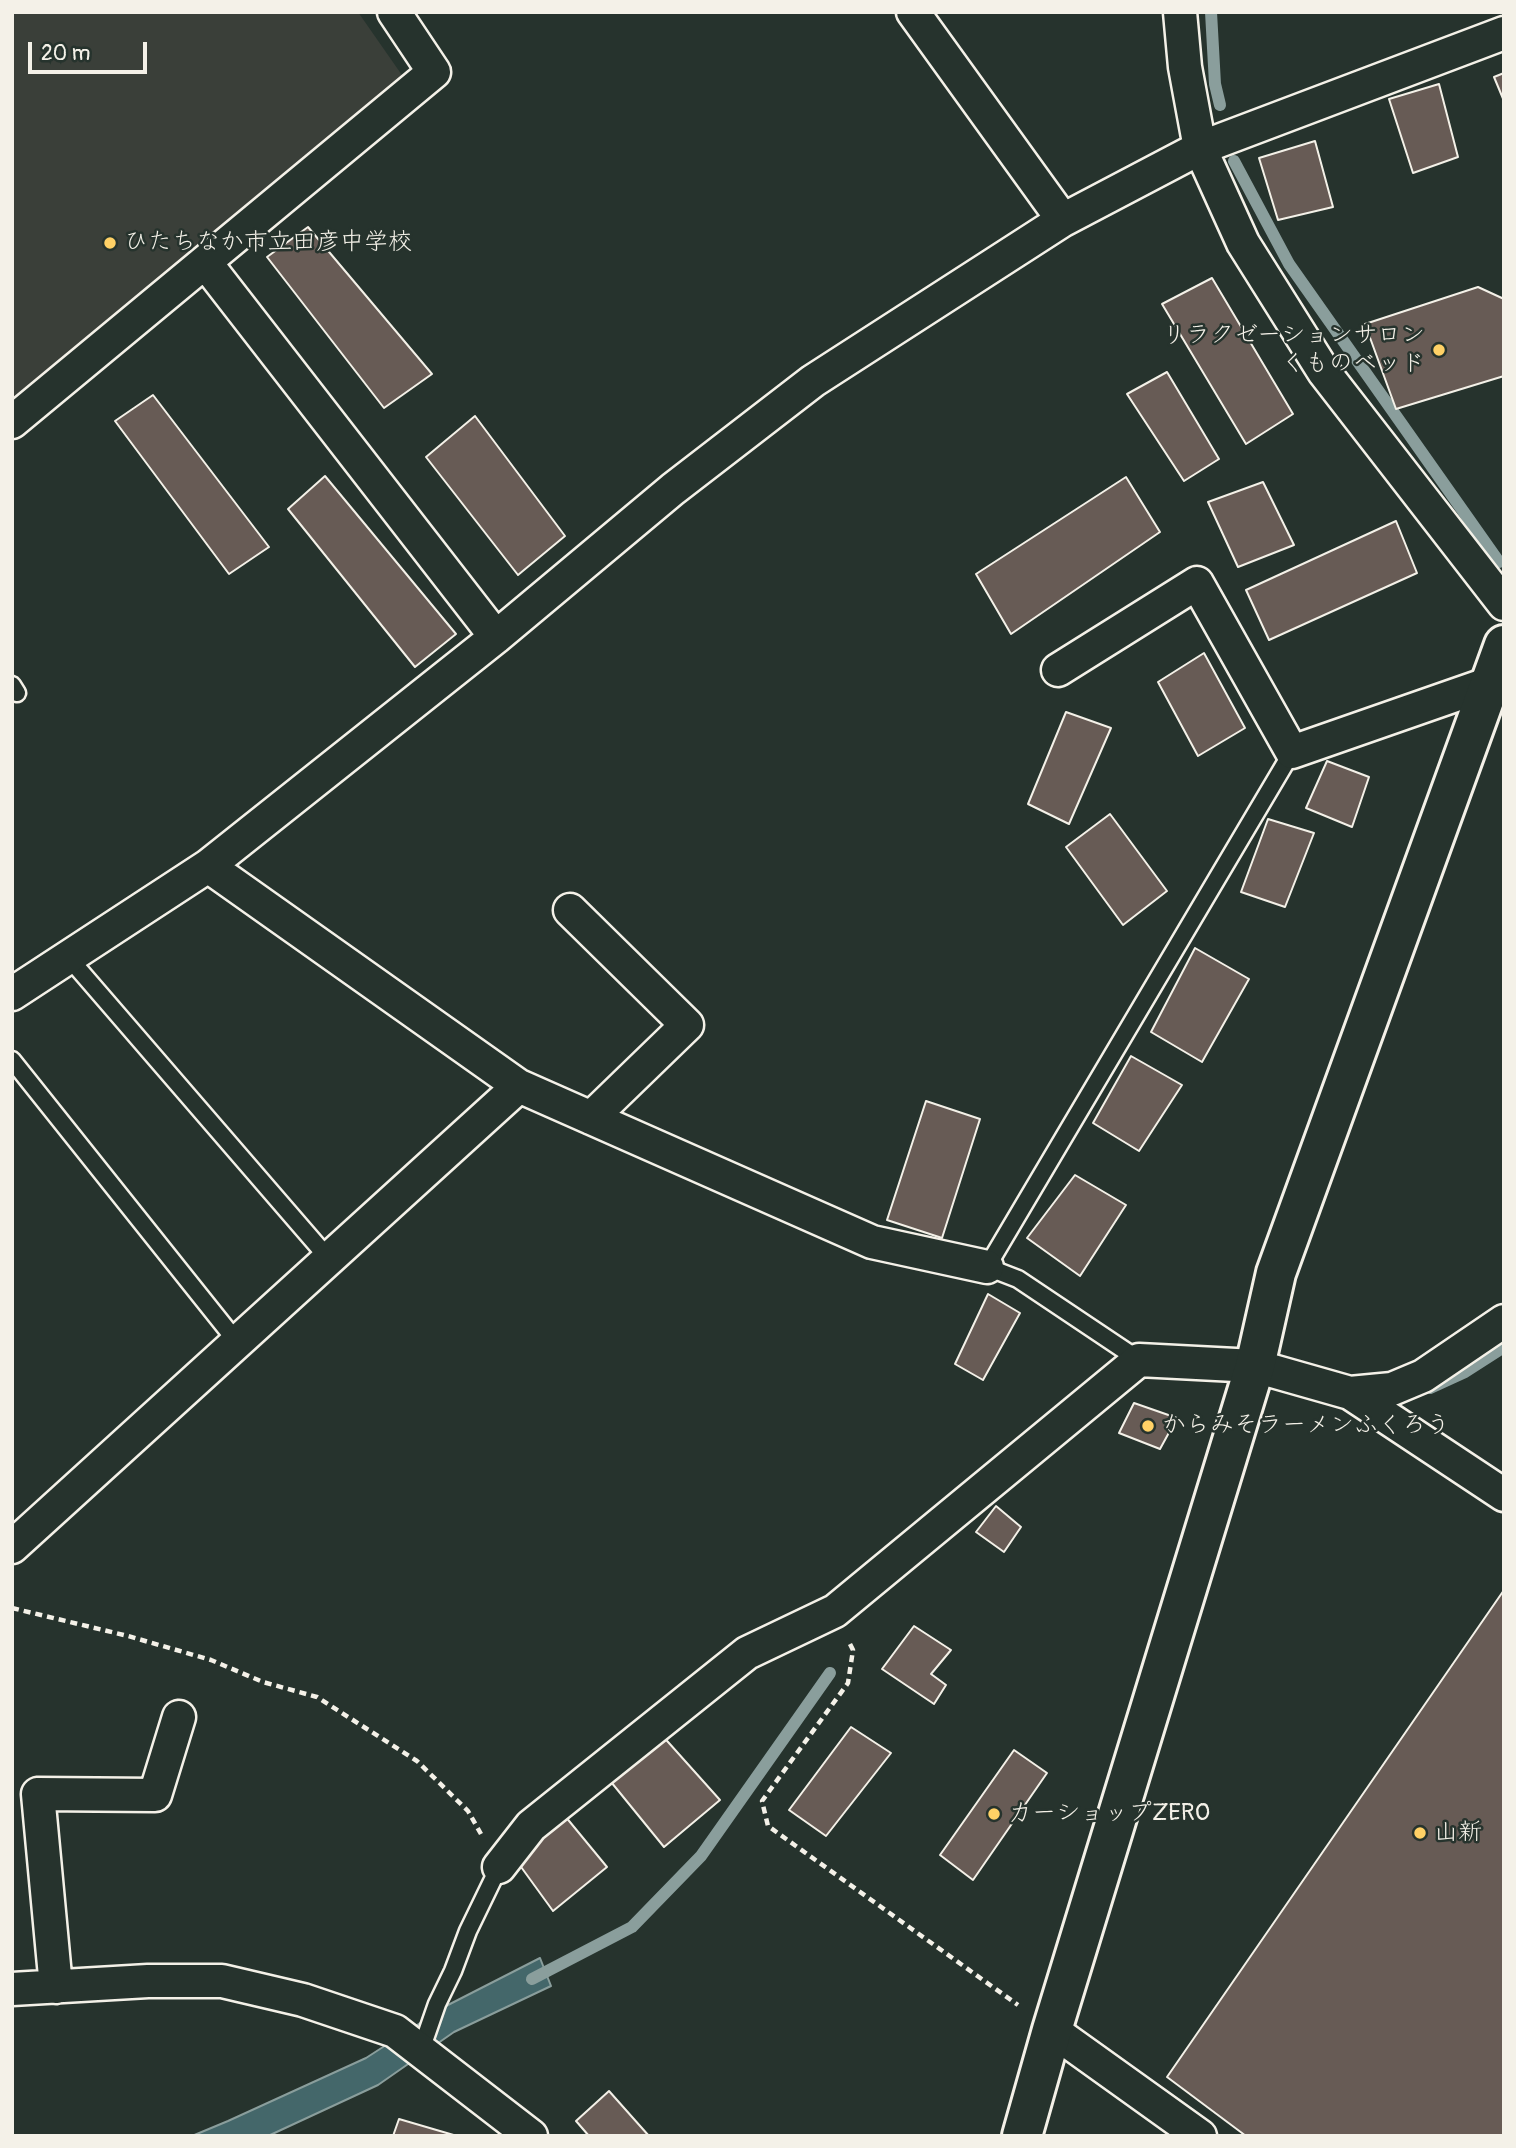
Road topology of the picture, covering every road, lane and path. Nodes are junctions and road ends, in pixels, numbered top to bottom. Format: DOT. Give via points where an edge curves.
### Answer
graph roads {
  1 [pos="394,12"];
  2 [pos="913,12"];
  3 [pos="1180,12"];
  4 [pos="1504,33"];
  5 [pos="1200,148"];
  6 [pos="1063,219"];
  7 [pos="205,262"];
  8 [pos="12,422"];
  9 [pos="1504,604"];
  10 [pos="496,637"];
  11 [pos="1504,645"];
  12 [pos="1058,670"];
  13 [pos="1490,683"];
  14 [pos="1292,752"];
  15 [pos="208,866"];
  16 [pos="570,910"];
  17 [pos="69,958"];
  18 [pos="12,994"];
  19 [pos="12,1060"];
  20 [pos="519,1086"];
  21 [pos="591,1118"];
  22 [pos="329,1259"];
  23 [pos="987,1267"];
  24 [pos="1504,1321"];
  25 [pos="237,1342"];
  26 [pos="1139,1360"];
  27 [pos="1255,1366"];
  28 [pos="1350,1393"];
  29 [pos="1504,1495"];
  30 [pos="12,1547"];
  31 [pos="12,1608"];
  32 [pos="835,1611"];
  33 [pos="179,1717"];
  34 [pos="499,1867"];
  35 [pos="56,1987"];
  36 [pos="12,1989"];
  37 [pos="1052,2030"];
  38 [pos="421,2050"];
  39 [pos="531,2136"];
  40 [pos="1022,2136"];
  41 [pos="1200,2136"];
  1 -- 7 [label="street" via="434,72"];
  2 -- 6 [label="street"];
  3 -- 5 [label="street"];
  4 -- 5 [label="street"];
  5 -- 6 [label="street"];
  5 -- 9 [label="street" via="1243,243 1324,372"];
  6 -- 10 [label="street" via="813,381 673,489"];
  7 -- 8 [label="street"];
  7 -- 10 [label="street"];
  10 -- 15 [label="street"];
  11 -- 13 [label="street"];
  12 -- 14 [label="street" via="1196,583"];
  13 -- 14 [label="street"];
  13 -- 27 [label="street" via="1276,1273"];
  14 -- 23 [label="lane"];
  15 -- 17 [label="street"];
  15 -- 20 [label="street"];
  16 -- 21 [label="street" via="687,1025"];
  17 -- 18 [label="street"];
  17 -- 22 [label="lane"];
  19 -- 25 [label="lane"];
  20 -- 21 [label="street"];
  20 -- 22 [label="street"];
  21 -- 23 [label="street" via="872,1242"];
  22 -- 25 [label="street"];
  23 -- 26 [label="lane" via="1018,1279"];
  24 -- 28 [label="street" via="1423,1377 1392,1389"];
  25 -- 30 [label="street"];
  26 -- 27 [label="street"];
  26 -- 32 [label="street"];
  27 -- 28 [label="street"];
  27 -- 37 [label="street"];
  28 -- 29 [label="street"];
  31 -- 34 [label="path" via="211,1660 263,1682 317,1697 417,1761 468,1811"];
  32 -- 34 [label="street" via="747,1653 531,1826"];
  32 -- 37 [label="path" via="853,1650 848,1683 762,1801 768,1826"];
  33 -- 35 [label="street" via="155,1795 38,1794"];
  34 -- 38 [label="lane"];
  35 -- 36 [label="street"];
  35 -- 38 [label="street" via="222,1981 303,2000 395,2031"];
  37 -- 40 [label="street"];
  37 -- 41 [label="street"];
  38 -- 39 [label="street"];
}
